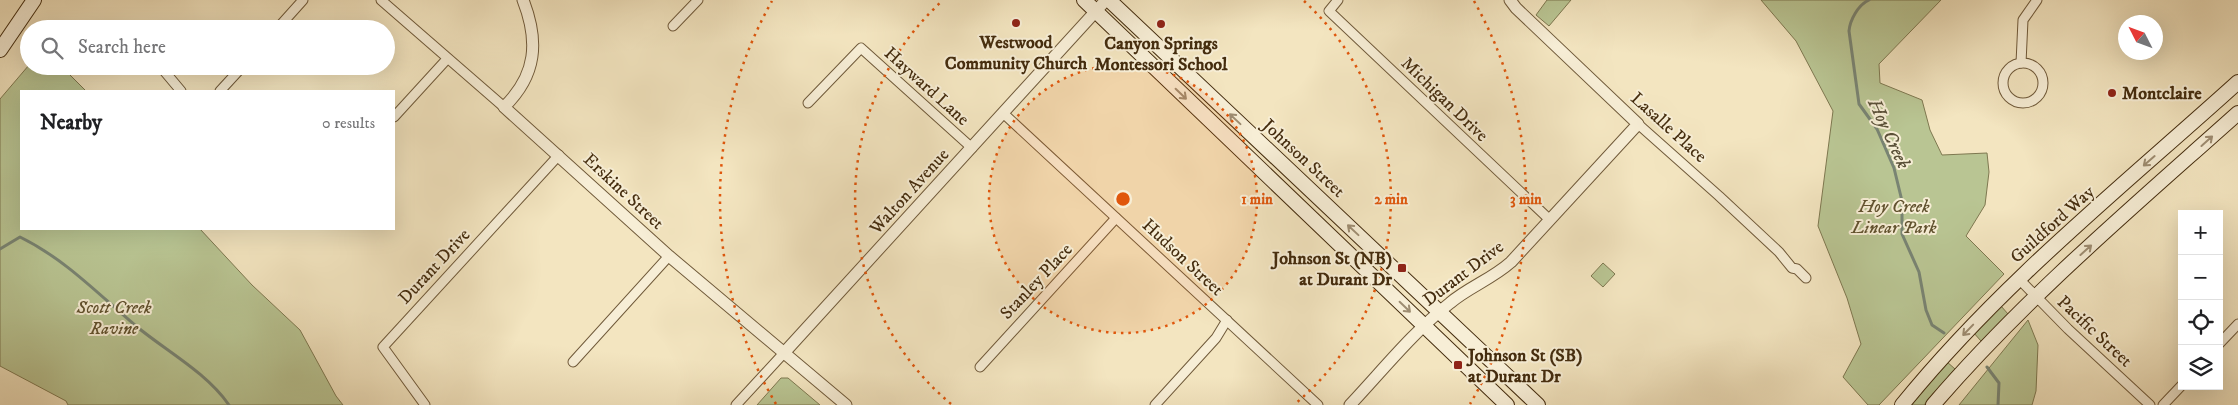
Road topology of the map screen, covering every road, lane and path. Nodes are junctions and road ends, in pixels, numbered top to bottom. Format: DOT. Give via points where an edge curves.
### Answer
graph roads {
  1 [pos="34,0"];
  2 [pos="303,0"];
  3 [pos="381,0"];
  4 [pos="523,0"];
  5 [pos="698,0"];
  6 [pos="1084,0"];
  7 [pos="1108,0"];
  8 [pos="1338,0"];
  9 [pos="1510,0"];
  10 [pos="2035,1"];
  11 [pos="1095,12"];
  12 [pos="20,20"];
  13 [pos="285,20"];
  14 [pos="20,21"];
  15 [pos="673,26"];
  16 [pos="0,50"];
  17 [pos="447,59"];
  18 [pos="2021,63"];
  19 [pos="168,75"];
  20 [pos="235,75"];
  21 [pos="2238,82"];
  22 [pos="180,90"];
  23 [pos="221,90"];
  24 [pos="808,103"];
  25 [pos="504,107"];
  26 [pos="1003,113"];
  27 [pos="2238,113"];
  28 [pos="395,116"];
  29 [pos="1638,124"];
  30 [pos="972,148"];
  31 [pos="559,155"];
  32 [pos="1116,218"];
  33 [pos="1550,220"];
  34 [pos="669,256"];
  35 [pos="1806,278"];
  36 [pos="2019,280"];
  37 [pos="2034,296"];
  38 [pos="1439,312"];
  39 [pos="1227,320"];
  40 [pos="2238,324"];
  41 [pos="1424,326"];
  42 [pos="2223,340"];
  43 [pos="783,354"];
  44 [pos="573,362"];
  45 [pos="980,367"];
  46 [pos="2178,389"];
  47 [pos="425,405"];
  48 [pos="736,405"];
  49 [pos="846,405"];
  50 [pos="1155,405"];
  51 [pos="1318,405"];
  52 [pos="1350,405"];
  53 [pos="1507,405"];
  54 [pos="1538,405"];
  55 [pos="1902,405"];
  56 [pos="1933,405"];
  57 [pos="2150,405"];
  58 [pos="2163,405"];
  1 -- 12 [label="main road"];
  2 -- 13 [label="street"];
  3 -- 17 [label="street, Erskine Street"];
  4 -- 25 [label="street" via="532,32 532,63 520,89"];
  5 -- 15 [label="street"];
  6 -- 11 [label="main road"];
  7 -- 11 [label="street, Walton Avenue"];
  38 -- 7 [label="main road, Johnson Street, one-way"];
  8 -- 33 [label="street, Michigan Drive" via="1329,10"];
  9 -- 29 [label="street, Lasalle Place"];
  10 -- 18 [label="street" via="2022,23"];
  11 -- 26 [label="street, Walton Avenue"];
  11 -- 41 [label="main road, one-way"];
  14 -- 16 [label="main road"];
  17 -- 25 [label="street, Erskine Street"];
  17 -- 28 [label="street"];
  18 -- 18 [label="street" via="2008,70 2003,86 2010,99 2025,103 2038,97 2043,80 2035,68"];
  19 -- 22 [label="street"];
  20 -- 23 [label="street"];
  21 -- 36 [label="main road, Guildford Way, one-way"];
  24 -- 30 [label="street, Hayward Lane" via="861,48"];
  25 -- 31 [label="street, Erskine Street"];
  26 -- 30 [label="street, Walton Avenue"];
  26 -- 32 [label="street, Hudson Street"];
  37 -- 27 [label="main road, one-way"];
  29 -- 33 [label="street, Durant Drive"];
  29 -- 35 [label="street, Lasalle Place"];
  30 -- 43 [label="street, Walton Avenue"];
  31 -- 34 [label="street, Erskine Street"];
  31 -- 47 [label="street, Durant Drive" via="383,347"];
  32 -- 39 [label="street, Hudson Street"];
  32 -- 45 [label="street, Stanley Place"];
  33 -- 38 [label="street, Durant Drive" via="1499,273 1462,294"];
  34 -- 43 [label="street, Erskine Street"];
  34 -- 44 [label="street"];
  36 -- 37 [label="street, Pacific Street"];
  36 -- 55 [label="main road, Guildford Way, one-way" via="1960,339"];
  37 -- 56 [label="main road"];
  37 -- 57 [label="street, Pacific Street"];
  38 -- 41 [label="street, Durant Drive"];
  38 -- 54 [label="main road, Johnson Street"];
  39 -- 50 [label="street" via="1216,338"];
  39 -- 51 [label="street, Hudson Street"];
  40 -- 42 [label="street"];
  41 -- 52 [label="street, Durant Drive"];
  41 -- 53 [label="main road"];
  43 -- 48 [label="street, Walton Avenue"];
  43 -- 49 [label="street, Erskine Street"];
  46 -- 58 [label="street"];
}
